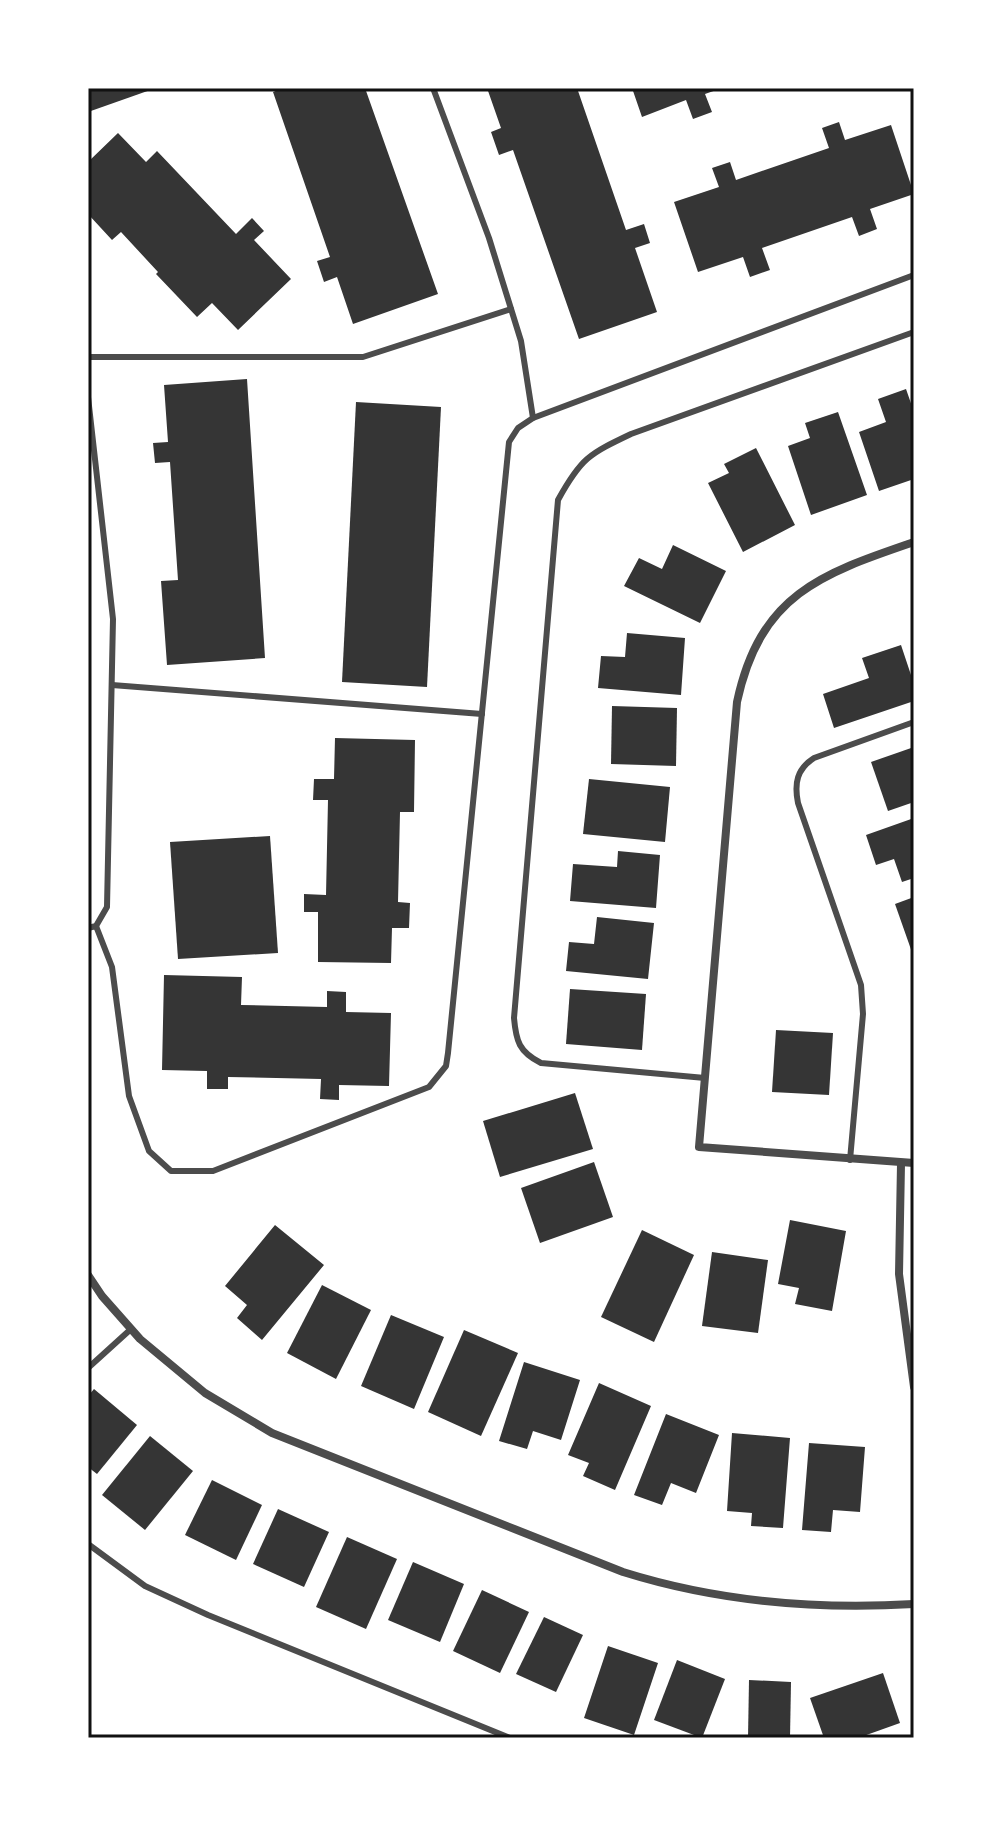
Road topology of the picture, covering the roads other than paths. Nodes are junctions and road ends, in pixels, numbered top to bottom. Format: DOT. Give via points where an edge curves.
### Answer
graph roads {
  1 [pos="433,88"];
  2 [pos="914,275"];
  3 [pos="511,309"];
  4 [pos="914,332"];
  5 [pos="88,357"];
  6 [pos="88,397"];
  7 [pos="533,418"];
  8 [pos="914,542"];
  9 [pos="112,685"];
  10 [pos="482,714"];
  11 [pos="914,722"];
  12 [pos="92,927"];
  13 [pos="705,1078"];
  14 [pos="850,1160"];
  15 [pos="914,1163"];
  16 [pos="901,1164"];
  17 [pos="88,1275"];
  18 [pos="131,1329"];
  19 [pos="88,1368"];
  20 [pos="914,1387"];
  21 [pos="88,1544"];
  22 [pos="914,1604"];
  23 [pos="510,1738"];
  1 -- 3 [label="lane"];
  2 -- 7 [label="lane"];
  3 -- 5 [label="lane" via="363,357"];
  3 -- 7 [label="lane"];
  4 -- 13 [label="lane" via="631,434 591,453 558,500 516,1043 541,1063"];
  6 -- 9 [label="lane" via="113,619"];
  7 -- 10 [label="lane" via="509,442"];
  8 -- 13 [label="street" via="847,565 806,587 773,618 750,657 737,702"];
  9 -- 10 [label="lane"];
  9 -- 12 [label="lane" via="107,907"];
  10 -- 12 [label="lane" via="446,1066 429,1087 213,1171 171,1171 149,1151 129,1096 112,967"];
  11 -- 14 [label="lane" via="814,758 796,780 798,803 861,985"];
  13 -- 14 [label="street" via="699,1147"];
  14 -- 16 [label="street"];
  15 -- 16 [label="street"];
  16 -- 20 [label="street" via="899,1274"];
  17 -- 18 [label="street"];
  18 -- 19 [label="lane"];
  18 -- 22 [label="street" via="205,1393 272,1433 623,1572 690,1591 765,1602 836,1607"];
  21 -- 23 [label="lane" via="145,1586 208,1615"];
}
